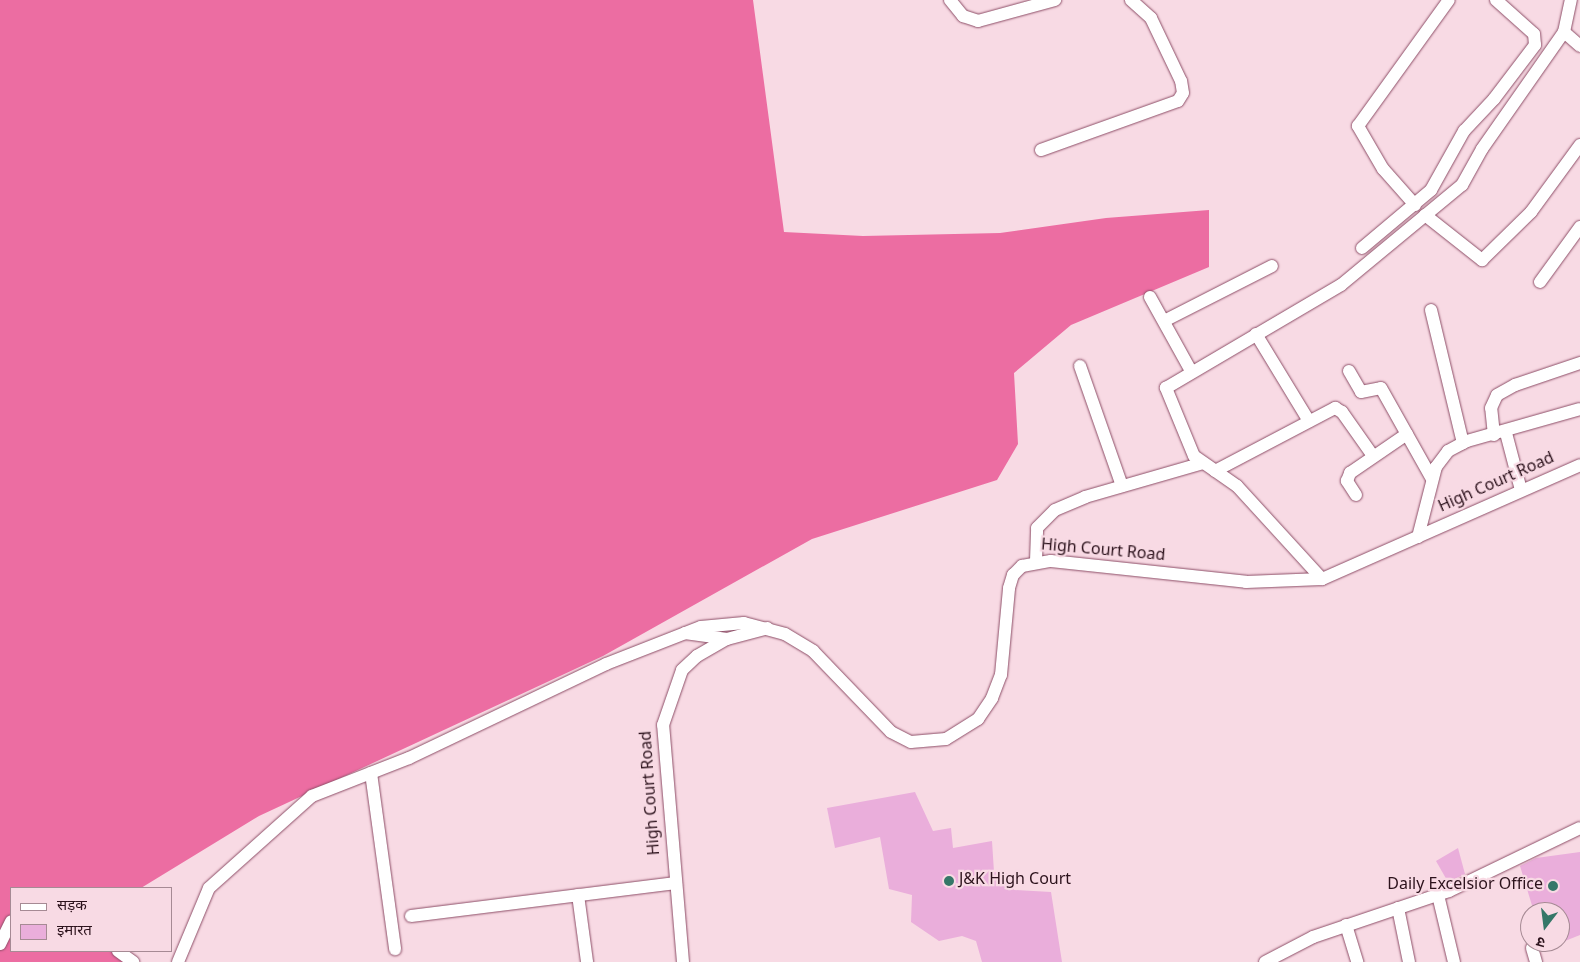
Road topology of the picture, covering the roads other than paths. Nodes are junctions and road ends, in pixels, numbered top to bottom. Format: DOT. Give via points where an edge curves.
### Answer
graph roads {
  1 [pos="950,0"];
  2 [pos="1055,0"];
  3 [pos="1131,0"];
  4 [pos="1449,0"];
  5 [pos="1496,0"];
  6 [pos="1571,0"];
  7 [pos="1564,32"];
  8 [pos="1580,46"];
  9 [pos="1580,145"];
  10 [pos="1041,150"];
  11 [pos="1414,205"];
  12 [pos="1425,215"];
  13 [pos="1580,227"];
  14 [pos="1362,248"];
  15 [pos="1272,266"];
  16 [pos="1540,282"];
  17 [pos="1150,297"];
  18 [pos="1431,310"];
  19 [pos="1164,321"];
  20 [pos="1256,334"];
  21 [pos="1580,363"];
  22 [pos="1080,366"];
  23 [pos="1191,371"];
  24 [pos="1349,371"];
  25 [pos="1580,409"];
  26 [pos="1308,421"];
  27 [pos="1406,434"];
  28 [pos="1500,434"];
  29 [pos="1463,443"];
  30 [pos="1373,456"];
  31 [pos="1203,464"];
  32 [pos="1580,465"];
  33 [pos="1215,471"];
  34 [pos="1432,479"];
  35 [pos="1122,486"];
  36 [pos="1521,490"];
  37 [pos="1356,495"];
  38 [pos="1418,537"];
  39 [pos="1036,561"];
  40 [pos="1322,579"];
  41 [pos="768,628"];
  42 [pos="685,633"];
  43 [pos="727,639"];
  44 [pos="371,773"];
  45 [pos="1580,828"];
  46 [pos="676,883"];
  47 [pos="578,895"];
  48 [pos="1438,895"];
  49 [pos="1398,908"];
  50 [pos="411,916"];
  51 [pos="10,923"];
  52 [pos="1346,925"];
  53 [pos="0,944"];
  54 [pos="395,949"];
  55 [pos="119,952"];
  56 [pos="133,962"];
  57 [pos="178,962"];
  58 [pos="587,962"];
  59 [pos="683,962"];
  60 [pos="1265,962"];
  61 [pos="1357,962"];
  62 [pos="1409,962"];
  63 [pos="1454,962"];
  1 -- 2 [label="street" via="962,16 978,21"];
  3 -- 10 [label="street" via="1151,18 1181,81 1182,93 1178,101"];
  4 -- 11 [label="street" via="1358,126 1383,169"];
  5 -- 11 [label="street" via="1534,34 1535,45 1494,99 1464,131 1437,183"];
  6 -- 7 [label="street"];
  7 -- 8 [label="street"];
  7 -- 12 [label="street" via="1482,149 1466,179"];
  9 -- 12 [label="street" via="1526,219 1482,260"];
  11 -- 14 [label="street"];
  12 -- 20 [label="street" via="1341,285"];
  13 -- 16 [label="street"];
  15 -- 19 [label="street"];
  17 -- 19 [label="street"];
  18 -- 29 [label="street"];
  19 -- 23 [label="street"];
  20 -- 23 [label="street"];
  20 -- 26 [label="street"];
  21 -- 28 [label="street" via="1515,385 1497,396 1491,408"];
  22 -- 35 [label="street"];
  23 -- 31 [label="street" via="1170,383 1166,392 1194,456"];
  24 -- 27 [label="street" via="1361,392 1381,388"];
  25 -- 28 [label="street"];
  26 -- 30 [label="street" via="1330,409 1338,409"];
  26 -- 33 [label="street"];
  27 -- 30 [label="street"];
  27 -- 34 [label="street"];
  28 -- 29 [label="street"];
  28 -- 36 [label="street"];
  29 -- 34 [label="street" via="1440,458"];
  30 -- 37 [label="street" via="1348,476"];
  31 -- 33 [label="street"];
  31 -- 35 [label="street"];
  32 -- 36 [label="street, High Court Road"];
  33 -- 40 [label="street" via="1237,486"];
  34 -- 38 [label="street"];
  35 -- 39 [label="street" via="1070,502 1045,516 1036,535"];
  36 -- 38 [label="street, High Court Road"];
  38 -- 40 [label="street, High Court Road"];
  39 -- 40 [label="street, High Court Road" via="1246,582"];
  39 -- 41 [label="street, High Court Road" via="1013,575 1001,675 992,698 978,719 946,740 911,742 891,732 813,651"];
  41 -- 42 [label="street" via="715,624"];
  41 -- 43 [label="street"];
  42 -- 43 [label="street"];
  42 -- 44 [label="street" via="606,664 472,730"];
  43 -- 46 [label="street, High Court Road" via="682,670 663,725"];
  44 -- 54 [label="street"];
  44 -- 57 [label="street" via="312,796 220,875 202,902"];
  45 -- 48 [label="street"];
  46 -- 47 [label="street"];
  46 -- 59 [label="street, High Court Road"];
  47 -- 50 [label="street"];
  47 -- 58 [label="street"];
  48 -- 49 [label="street"];
  48 -- 63 [label="street"];
  49 -- 52 [label="street"];
  49 -- 62 [label="street"];
  51 -- 53 [label="street"];
  52 -- 60 [label="street"];
  52 -- 61 [label="street"];
  55 -- 56 [label="street"];
}
